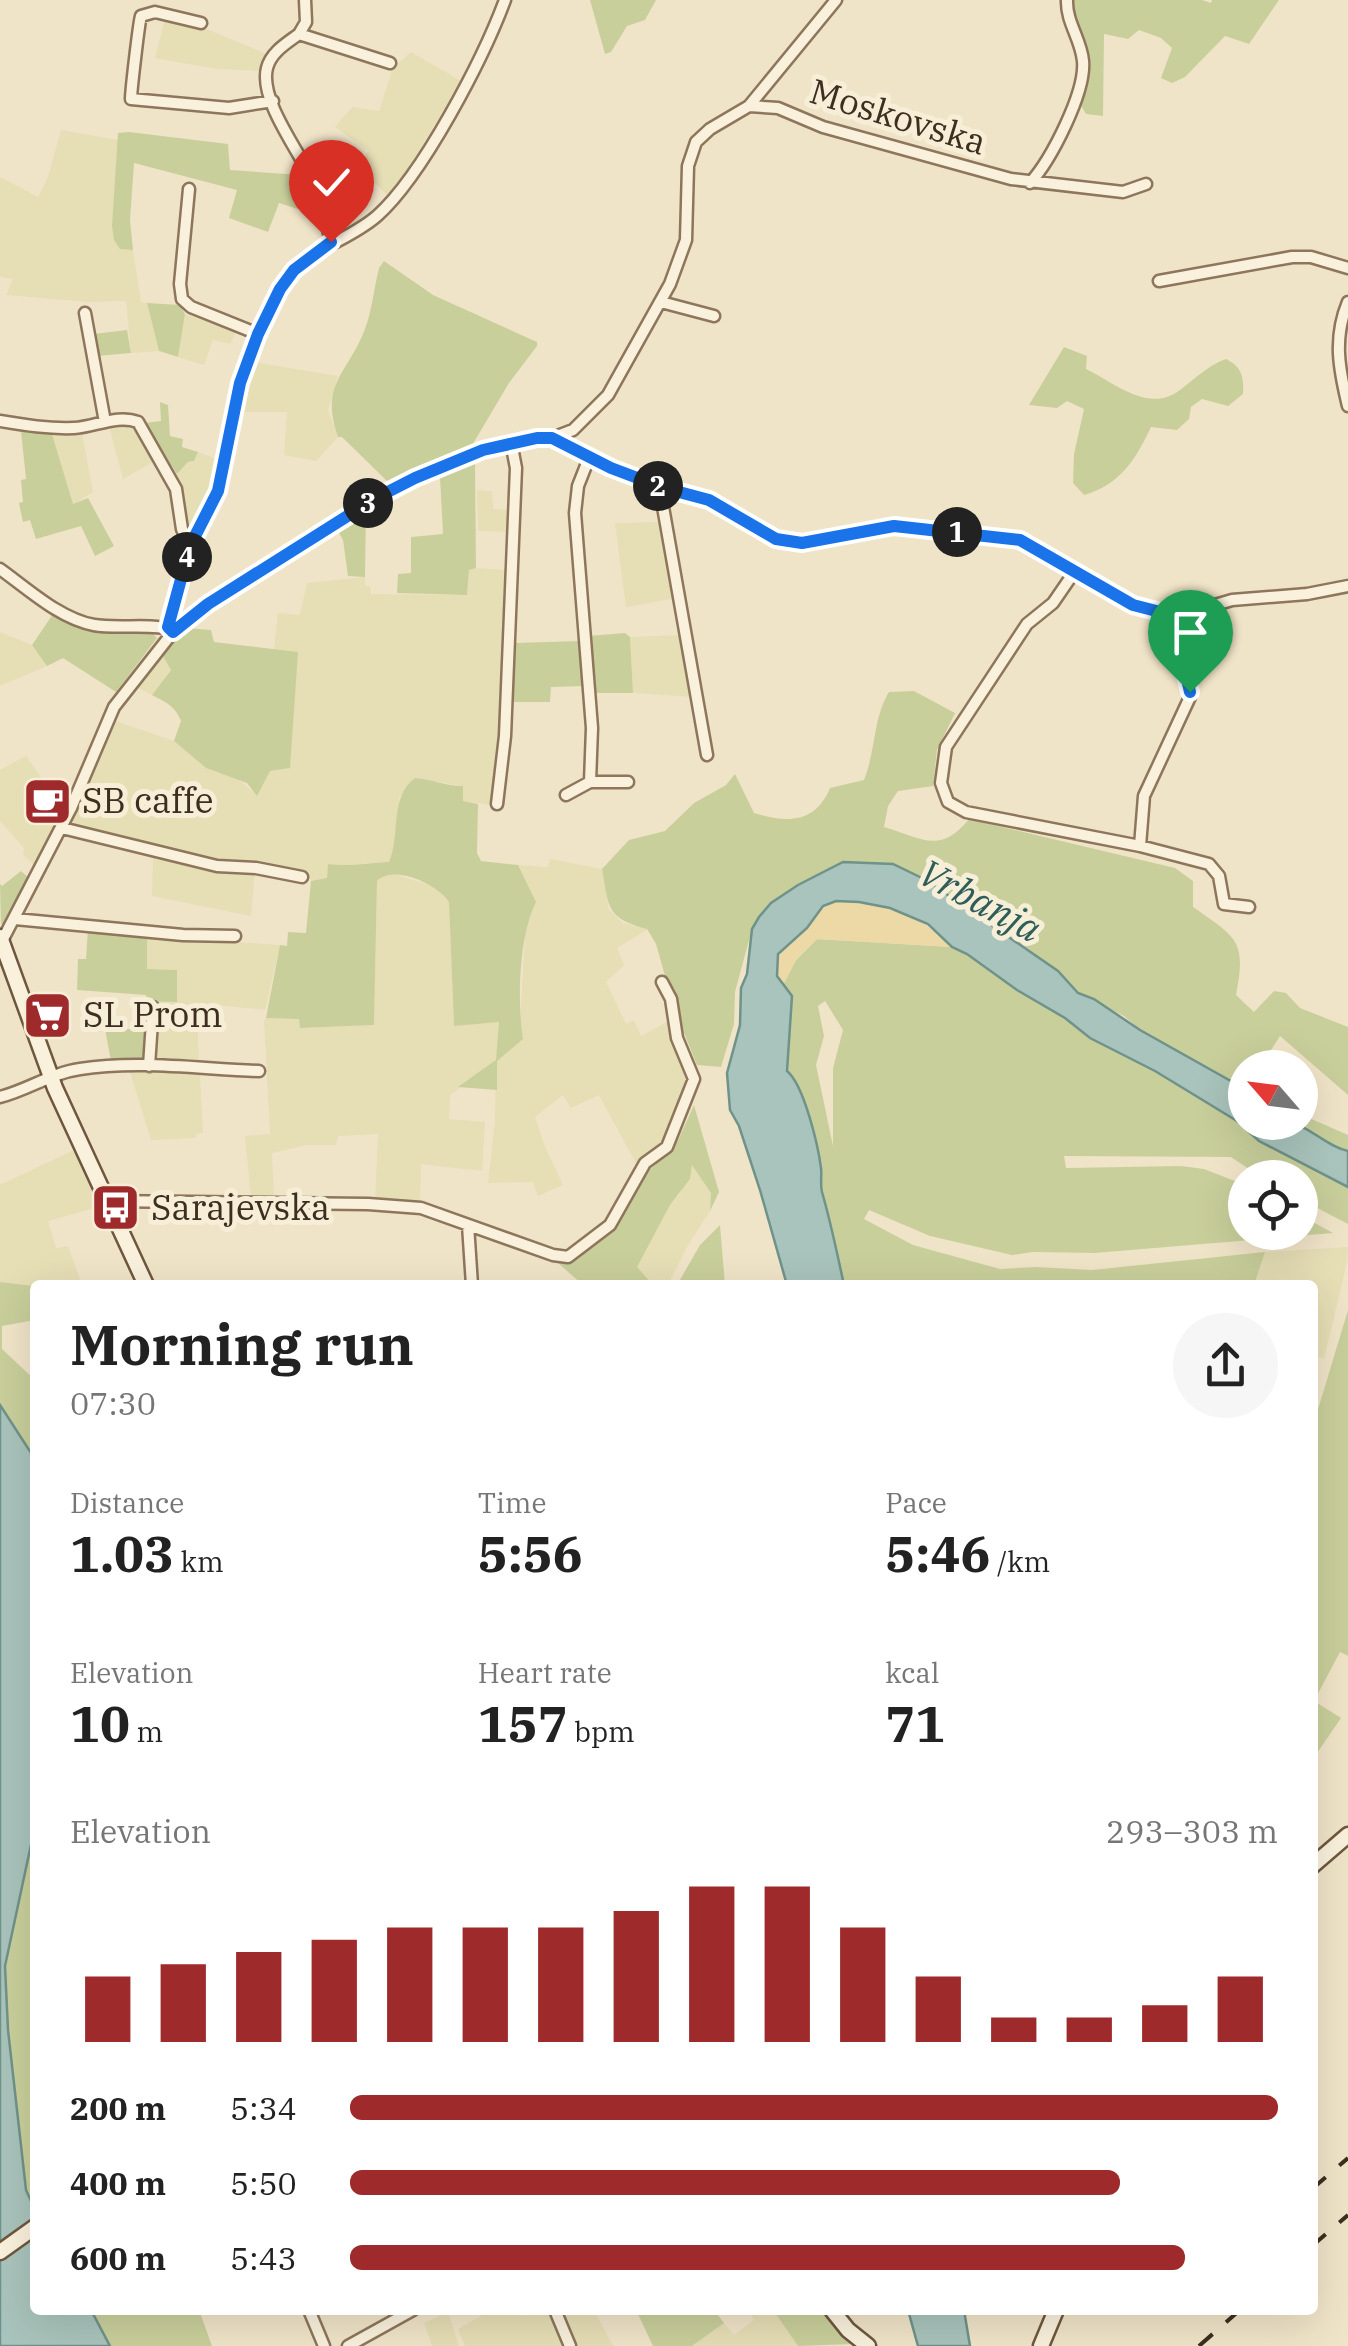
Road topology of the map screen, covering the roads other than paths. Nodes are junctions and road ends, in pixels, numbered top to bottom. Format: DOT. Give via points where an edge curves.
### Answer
graph roads {
  1 [pos="304,0"];
  2 [pos="504,0"];
  3 [pos="836,0"];
  4 [pos="1067,0"];
  5 [pos="201,23"];
  6 [pos="299,34"];
  7 [pos="390,63"];
  8 [pos="272,101"];
  9 [pos="750,106"];
  10 [pos="1030,183"];
  11 [pos="1146,184"];
  12 [pos="189,188"];
  13 [pos="331,242"];
  14 [pos="1348,268"];
  15 [pos="1159,281"];
  16 [pos="661,302"];
  17 [pos="1348,302"];
  18 [pos="86,313"];
  19 [pos="714,316"];
  20 [pos="258,334"];
  21 [pos="1348,406"];
  22 [pos="0,421"];
  23 [pos="105,422"];
  24 [pos="572,430"];
  25 [pos="552,438"];
  26 [pos="510,442"];
  27 [pos="575,449"];
  28 [pos="589,458"];
  29 [pos="664,488"];
  30 [pos="190,546"];
  31 [pos="0,569"];
  32 [pos="1074,571"];
  33 [pos="1348,586"];
  34 [pos="1172,615"];
  35 [pos="171,629"];
  36 [pos="707,755"];
  37 [pos="590,782"];
  38 [pos="628,782"];
  39 [pos="566,794"];
  40 [pos="497,804"];
  41 [pos="62,828"];
  42 [pos="1140,846"];
  43 [pos="302,877"];
  44 [pos="1249,906"];
  45 [pos="15,919"];
  46 [pos="234,936"];
  47 [pos="1,939"];
  48 [pos="662,982"];
  49 [pos="152,1007"];
  50 [pos="149,1066"];
  51 [pos="258,1071"];
  52 [pos="50,1076"];
  53 [pos="0,1097"];
  54 [pos="107,1201"];
  55 [pos="468,1225"];
  56 [pos="144,1280"];
  57 [pos="472,1280"];
  58 [pos="1348,1835"];
  59 [pos="1318,1861"];
  60 [pos="30,2231"];
  61 [pos="0,2252"];
  62 [pos="311,2315"];
  63 [pos="404,2315"];
  64 [pos="556,2315"];
  65 [pos="836,2315"];
  66 [pos="1054,2315"];
  67 [pos="324,2346"];
  68 [pos="348,2346"];
  69 [pos="570,2346"];
  70 [pos="868,2346"];
  71 [pos="1042,2346"];
  1 -- 6 [label="street" via="306,22"];
  2 -- 13 [label="street" via="476,64 406,182 366,225"];
  3 -- 9 [label="street, Moskovska"];
  4 -- 10 [label="street" via="1084,62 1045,166"];
  5 -- 8 [label="street" via="156,12 141,16 131,98 229,108"];
  6 -- 7 [label="street"];
  6 -- 8 [label="street" via="268,66"];
  8 -- 13 [label="street" via="320,197"];
  9 -- 10 [label="street, Moskovska" via="778,108 873,142"];
  9 -- 16 [label="street, Moskovska" via="692,148 686,240"];
  10 -- 11 [label="street, Moskovska" via="1124,192"];
  12 -- 20 [label="street" via="182,298"];
  13 -- 20 [label="street" via="294,270"];
  14 -- 15 [label="street" via="1292,257"];
  16 -- 19 [label="street"];
  16 -- 24 [label="street, Moskovska" via="608,395"];
  17 -- 21 [label="street" via="1337,360"];
  18 -- 23 [label="street"];
  20 -- 30 [label="street" via="240,383 214,504"];
  22 -- 23 [label="street" via="50,428"];
  23 -- 30 [label="street" via="132,419 146,431 176,489"];
  24 -- 25 [label="street, Moskovska"];
  24 -- 27 [label="street"];
  25 -- 26 [label="street"];
  25 -- 27 [label="street"];
  26 -- 35 [label="street" via="376,498"];
  26 -- 40 [label="street" via="516,468"];
  27 -- 28 [label="street"];
  28 -- 29 [label="street"];
  28 -- 37 [label="street" via="575,513 592,728"];
  29 -- 32 [label="street" via="709,500 776,539 802,543 894,526 992,535 1020,540"];
  29 -- 36 [label="street"];
  30 -- 35 [label="street"];
  31 -- 35 [label="street" via="90,624"];
  32 -- 34 [label="street" via="1133,605"];
  32 -- 42 [label="street" via="1054,603 1026,624 958,727 946,747 940,783 948,802 966,812"];
  33 -- 34 [label="street" via="1232,600"];
  34 -- 42 [label="street" via="1190,697 1144,796"];
  35 -- 41 [label="street" via="118,700"];
  37 -- 38 [label="street"];
  37 -- 39 [label="street"];
  41 -- 43 [label="street" via="218,866"];
  41 -- 45 [label="street"];
  42 -- 44 [label="street" via="1214,866 1224,904"];
  45 -- 46 [label="street"];
  45 -- 47 [label="street"];
  47 -- 52 [label="street"];
  48 -- 55 [label="street" via="694,1079 667,1148 644,1163 610,1225 577,1253 560,1257"];
  49 -- 50 [label="street"];
  50 -- 51 [label="street"];
  50 -- 52 [label="street"];
  52 -- 53 [label="street"];
  52 -- 54 [label="street"];
  54 -- 55 [label="street" via="368,1204 421,1208"];
  54 -- 56 [label="street"];
  55 -- 57 [label="street"];
  58 -- 59 [label="street"];
  60 -- 61 [label="street"];
  62 -- 67 [label="street"];
  63 -- 68 [label="street"];
  64 -- 69 [label="street"];
  65 -- 70 [label="street"];
  66 -- 71 [label="street"];
}
